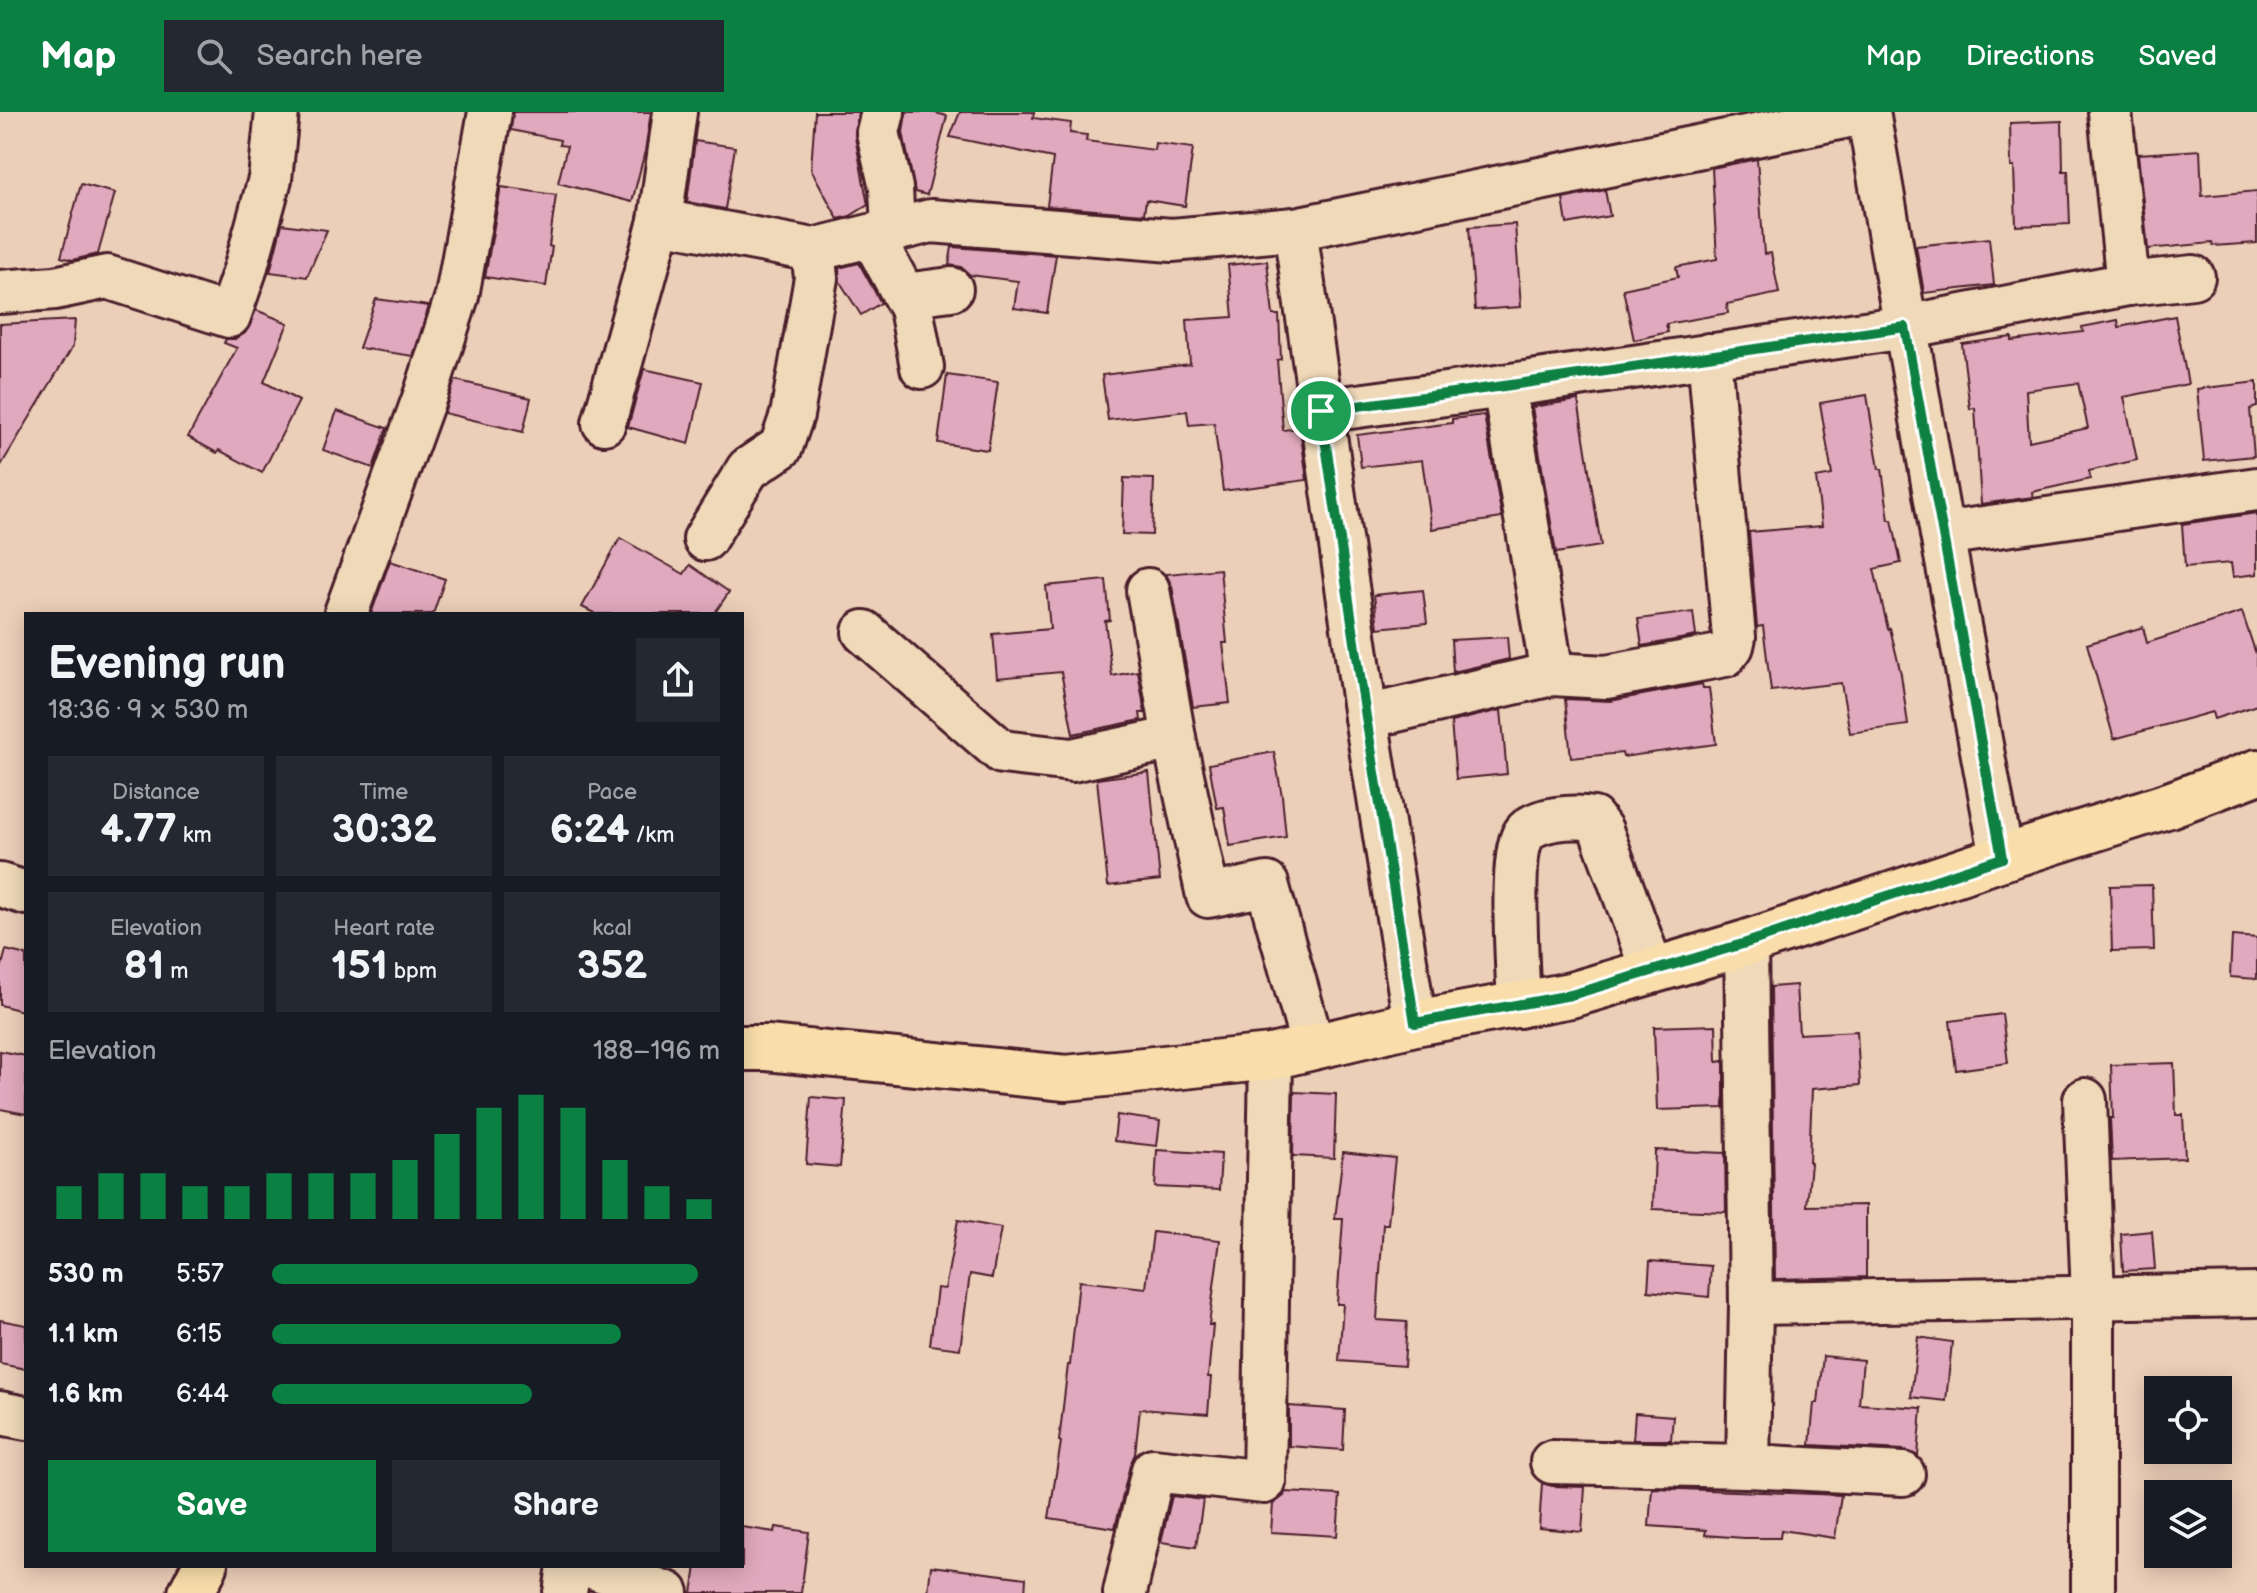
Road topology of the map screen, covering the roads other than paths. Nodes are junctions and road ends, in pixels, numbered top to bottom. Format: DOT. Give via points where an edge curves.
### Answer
graph roads {
  1 [pos="277,112"];
  2 [pos="490,112"];
  3 [pos="675,112"];
  4 [pos="883,112"];
  5 [pos="2110,112"];
  6 [pos="660,221"];
  7 [pos="1295,229"];
  8 [pos="882,233"];
  9 [pos="813,250"];
  10 [pos="2193,277"];
  11 [pos="2128,284"];
  12 [pos="951,289"];
  13 [pos="0,292"];
  14 [pos="904,295"];
  15 [pos="1905,327"];
  16 [pos="1709,355"];
  17 [pos="922,367"];
  18 [pos="1504,386"];
  19 [pos="1321,411"];
  20 [pos="604,423"];
  21 [pos="2257,489"];
  22 [pos="1942,534"];
  23 [pos="705,539"];
  24 [pos="1148,590"];
  25 [pos="346,612"];
  26 [pos="864,632"];
  27 [pos="1552,674"];
  28 [pos="1366,717"];
  29 [pos="1174,738"];
  30 [pos="2257,772"];
  31 [pos="2002,858"];
  32 [pos="0,885"];
  33 [pos="24,892"];
  34 [pos="1746,943"];
  35 [pos="1652,970"];
  36 [pos="1519,1006"];
  37 [pos="1415,1023"];
  38 [pos="1313,1047"];
  39 [pos="744,1048"];
  40 [pos="1271,1057"];
  41 [pos="2085,1100"];
  42 [pos="2257,1295"];
  43 [pos="2093,1296"];
  44 [pos="1751,1303"];
  45 [pos="0,1413"];
  46 [pos="24,1418"];
  47 [pos="1552,1462"];
  48 [pos="1748,1466"];
  49 [pos="1903,1474"];
  50 [pos="204,1568"];
  51 [pos="569,1568"];
  52 [pos="595,1568"];
  53 [pos="191,1593"];
  54 [pos="565,1593"];
  55 [pos="667,1593"];
  56 [pos="1125,1593"];
  57 [pos="2093,1593"];
  1 -- 13 [label="street" via="270,179 229,316 107,277"];
  2 -- 25 [label="street" via="457,296"];
  3 -- 6 [label="street"];
  4 -- 8 [label="street" via="878,132 891,188"];
  5 -- 11 [label="street"];
  6 -- 9 [label="street"];
  6 -- 20 [label="street"];
  7 -- 8 [label="street" via="1172,240 931,221"];
  7 -- 15 [label="street" via="1868,112"];
  7 -- 19 [label="street"];
  8 -- 9 [label="street"];
  8 -- 14 [label="street"];
  9 -- 23 [label="street" via="816,278 792,415 781,447 748,469"];
  10 -- 11 [label="street"];
  11 -- 15 [label="street"];
  12 -- 14 [label="street"];
  14 -- 17 [label="street"];
  15 -- 16 [label="street"];
  15 -- 22 [label="street"];
  16 -- 18 [label="street"];
  16 -- 27 [label="street" via="1732,646 1725,655 1606,677"];
  18 -- 19 [label="street"];
  18 -- 27 [label="street"];
  19 -- 28 [label="street"];
  21 -- 22 [label="street"];
  22 -- 31 [label="street"];
  24 -- 29 [label="street"];
  26 -- 29 [label="street" via="1002,752 1072,760"];
  27 -- 28 [label="street"];
  28 -- 37 [label="street"];
  29 -- 38 [label="street" via="1208,896 1267,884"];
  30 -- 31 [label="main road"];
  31 -- 34 [label="main road"];
  32 -- 33 [label="street"];
  34 -- 35 [label="main road"];
  34 -- 44 [label="street"];
  35 -- 36 [label="main road"];
  35 -- 36 [label="street" via="1593,819 1575,816 1539,823 1525,832 1519,846"];
  36 -- 37 [label="main road"];
  37 -- 38 [label="main road"];
  38 -- 40 [label="main road"];
  39 -- 40 [label="main road" via="1066,1078"];
  40 -- 56 [label="street" via="1264,1482 1153,1470"];
  41 -- 43 [label="street"];
  42 -- 43 [label="street"];
  43 -- 44 [label="street"];
  43 -- 57 [label="street"];
  44 -- 48 [label="street"];
  45 -- 46 [label="street"];
  47 -- 48 [label="street"];
  48 -- 49 [label="street"];
  50 -- 53 [label="main road"];
  51 -- 54 [label="street"];
  52 -- 55 [label="street"];
}
